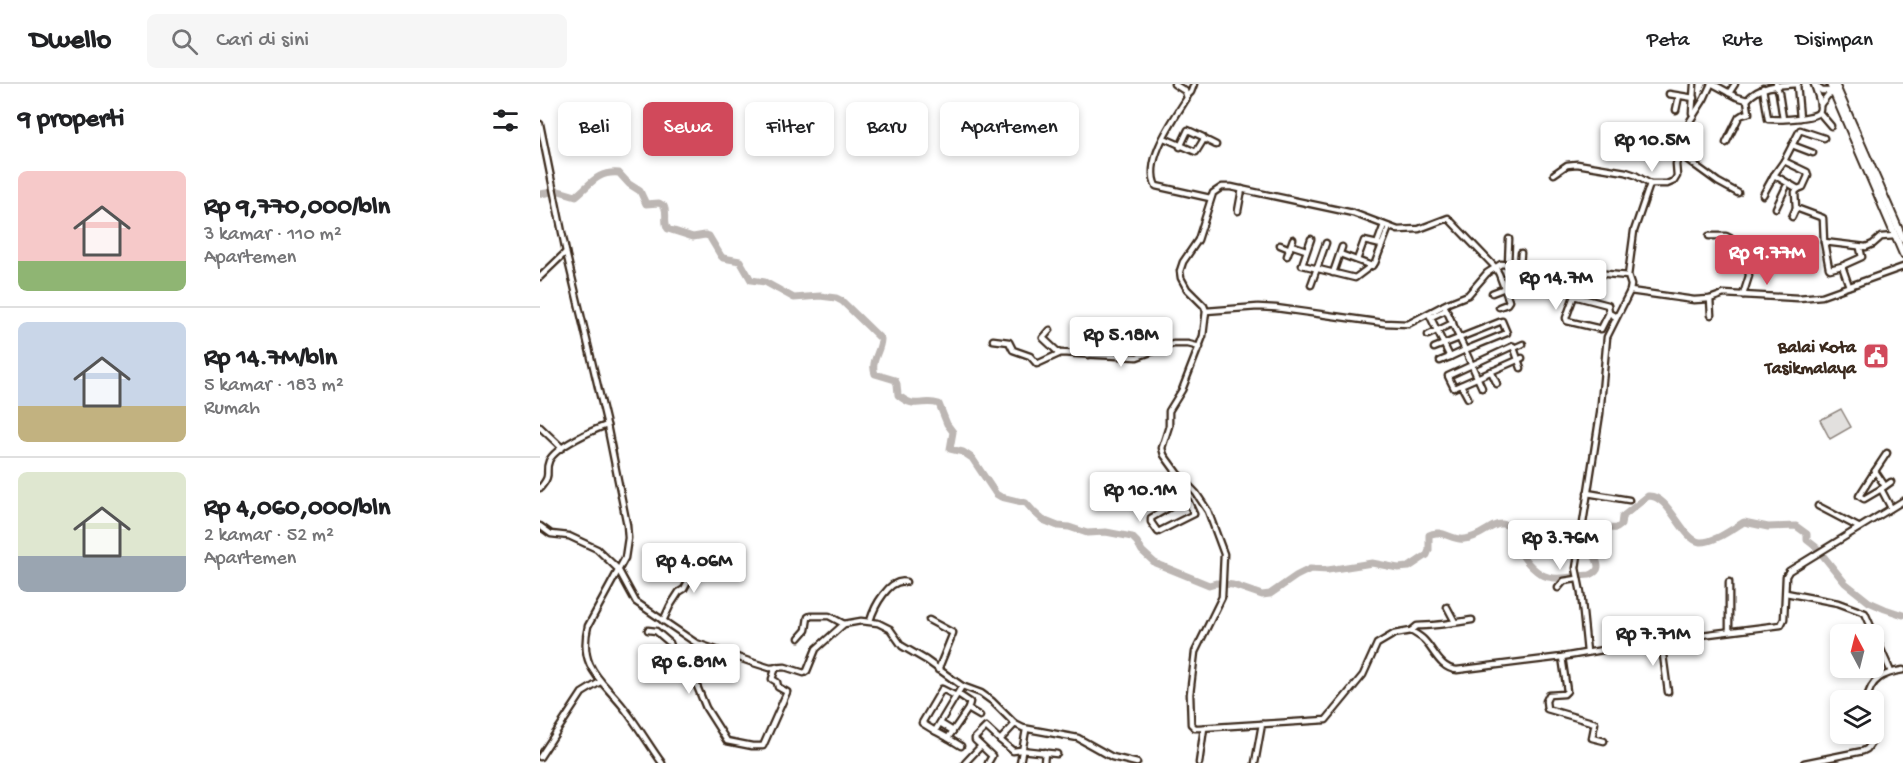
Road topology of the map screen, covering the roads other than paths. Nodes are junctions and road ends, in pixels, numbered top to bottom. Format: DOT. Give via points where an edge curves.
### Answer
graph roads {
  1 [pos="1174,84"];
  2 [pos="1194,84"];
  3 [pos="1694,84"];
  4 [pos="1712,84"];
  5 [pos="1735,84"];
  6 [pos="1756,84"];
  7 [pos="1797,84"];
  8 [pos="1814,84"];
  9 [pos="1779,85"];
  10 [pos="1833,88"];
  11 [pos="1762,89"];
  12 [pos="1729,93"];
  13 [pos="1669,94"];
  14 [pos="1187,96"];
  15 [pos="1679,96"];
  16 [pos="1694,98"];
  17 [pos="1748,100"];
  18 [pos="1820,105"];
  19 [pos="1676,110"];
  20 [pos="1819,112"];
  21 [pos="1692,116"];
  22 [pos="1800,118"];
  23 [pos="1783,119"];
  24 [pos="540,124"];
  25 [pos="1831,126"];
  26 [pos="1164,138"];
  27 [pos="1824,138"];
  28 [pos="1204,139"];
  29 [pos="1726,143"];
  30 [pos="1216,145"];
  31 [pos="1792,145"];
  32 [pos="1180,147"];
  33 [pos="1859,147"];
  34 [pos="1813,153"];
  35 [pos="1681,155"];
  36 [pos="1784,161"];
  37 [pos="1554,174"];
  38 [pos="1773,175"];
  39 [pos="1650,184"];
  40 [pos="1787,185"];
  41 [pos="1242,189"];
  42 [pos="1796,190"];
  43 [pos="1738,193"];
  44 [pos="1763,195"];
  45 [pos="1210,198"];
  46 [pos="1776,208"];
  47 [pos="1796,208"];
  48 [pos="1238,211"];
  49 [pos="1792,217"];
  50 [pos="1386,226"];
  51 [pos="1709,236"];
  52 [pos="1895,236"];
  53 [pos="1293,239"];
  54 [pos="1311,239"];
  55 [pos="1509,239"];
  56 [pos="1903,239"];
  57 [pos="1824,242"];
  58 [pos="1326,243"];
  59 [pos="1380,244"];
  60 [pos="1280,245"];
  61 [pos="1842,246"];
  62 [pos="1290,247"];
  63 [pos="1342,247"];
  64 [pos="1860,248"];
  65 [pos="1306,250"];
  66 [pos="566,252"];
  67 [pos="1826,252"];
  68 [pos="1521,253"];
  69 [pos="1340,254"];
  70 [pos="1903,254"];
  71 [pos="1287,256"];
  72 [pos="1357,260"];
  73 [pos="1508,265"];
  74 [pos="1372,266"];
  75 [pos="1520,266"];
  76 [pos="1842,266"];
  77 [pos="1495,267"];
  78 [pos="1903,267"];
  79 [pos="1318,270"];
  80 [pos="1333,273"];
  81 [pos="1628,276"];
  82 [pos="540,277"];
  83 [pos="1311,285"];
  84 [pos="1849,286"];
  85 [pos="1505,288"];
  86 [pos="1630,291"];
  87 [pos="1492,292"];
  88 [pos="1743,295"];
  89 [pos="1710,298"];
  90 [pos="1445,307"];
  91 [pos="1499,307"];
  92 [pos="1206,311"];
  93 [pos="1609,313"];
  94 [pos="1711,315"];
  95 [pos="1430,316"];
  96 [pos="1616,317"];
  97 [pos="1453,323"];
  98 [pos="1050,330"];
  99 [pos="1436,331"];
  100 [pos="1507,333"];
  101 [pos="1428,335"];
  102 [pos="1459,337"];
  103 [pos="1090,339"];
  104 [pos="993,340"];
  105 [pos="1443,344"];
  106 [pos="1523,344"];
  107 [pos="1200,347"];
  108 [pos="1513,347"];
  109 [pos="1434,348"];
  110 [pos="1465,350"];
  111 [pos="1059,353"];
  112 [pos="1088,355"];
  113 [pos="1450,357"];
  114 [pos="1520,359"];
  115 [pos="1440,361"];
  116 [pos="1471,364"];
  117 [pos="1521,368"];
  118 [pos="1491,371"];
  119 [pos="1477,377"];
  120 [pos="1497,384"];
  121 [pos="1461,385"];
  122 [pos="1482,388"];
  123 [pos="1468,398"];
  124 [pos="603,426"];
  125 [pos="540,427"];
  126 [pos="562,448"];
  127 [pos="1887,453"];
  128 [pos="1875,471"];
  129 [pos="1891,482"];
  130 [pos="1864,487"];
  131 [pos="1883,487"];
  132 [pos="540,488"];
  133 [pos="1587,493"];
  134 [pos="1871,495"];
  135 [pos="1629,500"];
  136 [pos="1201,501"];
  137 [pos="1903,501"];
  138 [pos="1191,506"];
  139 [pos="1818,506"];
  140 [pos="1891,508"];
  141 [pos="540,526"];
  142 [pos="1858,527"];
  143 [pos="692,555"];
  144 [pos="618,569"];
  145 [pos="1577,577"];
  146 [pos="906,582"];
  147 [pos="1729,582"];
  148 [pos="1558,588"];
  149 [pos="1785,593"];
  150 [pos="1447,607"];
  151 [pos="929,620"];
  152 [pos="1472,620"];
  153 [pos="663,621"];
  154 [pos="870,621"];
  155 [pos="1455,622"];
  156 [pos="844,624"];
  157 [pos="648,630"];
  158 [pos="1729,630"];
  159 [pos="1412,631"];
  160 [pos="799,638"];
  161 [pos="1661,640"];
  162 [pos="1587,652"];
  163 [pos="1562,657"];
  164 [pos="776,667"];
  165 [pos="938,670"];
  166 [pos="1903,670"];
  167 [pos="1891,672"];
  168 [pos="600,682"];
  169 [pos="962,686"];
  170 [pos="1870,690"];
  171 [pos="1668,692"];
  172 [pos="957,695"];
  173 [pos="968,709"];
  174 [pos="980,716"];
  175 [pos="940,723"];
  176 [pos="1015,724"];
  177 [pos="1262,724"];
  178 [pos="1204,728"];
  179 [pos="1026,730"];
  180 [pos="935,731"];
  181 [pos="953,731"];
  182 [pos="948,738"];
  183 [pos="1000,740"];
  184 [pos="1604,741"];
  185 [pos="1871,744"];
  186 [pos="961,746"];
  187 [pos="981,746"];
  188 [pos="1021,750"];
  189 [pos="1045,752"];
  190 [pos="1057,754"];
  191 [pos="541,756"];
  192 [pos="1814,762"];
  193 [pos="542,763"];
  194 [pos="662,763"];
  195 [pos="965,763"];
  196 [pos="988,763"];
  197 [pos="1020,763"];
  198 [pos="1044,763"];
  199 [pos="1137,763"];
  200 [pos="1199,763"];
  201 [pos="1255,763"];
  202 [pos="1804,763"];
  1 -- 14 [label="street"];
  2 -- 14 [label="street"];
  3 -- 16 [label="street"];
  4 -- 12 [label="street"];
  4 -- 21 [label="street"];
  5 -- 12 [label="street"];
  6 -- 11 [label="street"];
  7 -- 9 [label="street"];
  7 -- 22 [label="street"];
  8 -- 10 [label="street" via="1822,91"];
  8 -- 18 [label="street"];
  9 -- 11 [label="street"];
  9 -- 23 [label="street"];
  10 -- 18 [label="street"];
  10 -- 33 [label="main road"];
  11 -- 17 [label="street"];
  11 -- 23 [label="street" via="1767,118"];
  12 -- 17 [label="street"];
  13 -- 15 [label="street"];
  14 -- 26 [label="street"];
  15 -- 16 [label="street"];
  15 -- 19 [label="street"];
  16 -- 21 [label="street"];
  17 -- 29 [label="street" via="1749,113 1739,117"];
  18 -- 20 [label="street"];
  20 -- 22 [label="street"];
  20 -- 25 [label="street"];
  21 -- 35 [label="street"];
  22 -- 23 [label="street"];
  24 -- 66 [label="street"];
  26 -- 32 [label="street"];
  26 -- 45 [label="street" via="1153,162 1155,184"];
  27 -- 31 [label="street" via="1800,130"];
  28 -- 30 [label="street"];
  28 -- 32 [label="street" via="1197,152"];
  28 -- 32 [label="street" via="1188,130"];
  31 -- 34 [label="street"];
  31 -- 36 [label="street"];
  33 -- 52 [label="main road"];
  33 -- 56 [label="main road"];
  35 -- 39 [label="street" via="1673,183"];
  35 -- 43 [label="street"];
  36 -- 38 [label="street"];
  36 -- 42 [label="street" via="1807,172 1803,187"];
  37 -- 39 [label="street" via="1567,165 1577,164 1626,172"];
  38 -- 40 [label="street"];
  38 -- 44 [label="street"];
  39 -- 81 [label="street" via="1634,231"];
  40 -- 42 [label="street"];
  40 -- 46 [label="street"];
  41 -- 45 [label="street" via="1222,187"];
  41 -- 48 [label="street"];
  41 -- 50 [label="street" via="1353,213"];
  42 -- 47 [label="street"];
  45 -- 92 [label="street" via="1198,240 1180,271 1186,287"];
  47 -- 49 [label="street"];
  47 -- 57 [label="street" via="1823,218"];
  50 -- 59 [label="street"];
  50 -- 77 [label="street" via="1419,230 1448,219"];
  51 -- 88 [label="street" via="1726,236 1746,246 1749,276"];
  52 -- 64 [label="street" via="1881,237"];
  52 -- 70 [label="main road"];
  53 -- 62 [label="street"];
  54 -- 65 [label="street"];
  55 -- 73 [label="street"];
  57 -- 61 [label="street"];
  57 -- 67 [label="street"];
  58 -- 79 [label="street"];
  59 -- 72 [label="street" via="1364,241"];
  59 -- 74 [label="street"];
  60 -- 62 [label="street"];
  61 -- 64 [label="street"];
  61 -- 67 [label="street"];
  62 -- 65 [label="street"];
  62 -- 71 [label="street"];
  63 -- 69 [label="street"];
  64 -- 76 [label="street" via="1862,257"];
  65 -- 79 [label="street" via="1302,266"];
  66 -- 82 [label="street"];
  66 -- 124 [label="street"];
  67 -- 76 [label="street" via="1829,269"];
  68 -- 75 [label="street"];
  69 -- 72 [label="street"];
  69 -- 80 [label="street"];
  72 -- 74 [label="street"];
  73 -- 75 [label="street"];
  73 -- 77 [label="street"];
  74 -- 80 [label="street" via="1353,278"];
  75 -- 81 [label="street"];
  76 -- 84 [label="street"];
  77 -- 85 [label="street"];
  77 -- 90 [label="street" via="1468,295"];
  78 -- 84 [label="street"];
  79 -- 80 [label="street"];
  79 -- 83 [label="street"];
  81 -- 86 [label="street"];
  84 -- 88 [label="street" via="1822,296"];
  85 -- 87 [label="street"];
  85 -- 91 [label="street" via="1509,302"];
  86 -- 89 [label="street" via="1681,299"];
  86 -- 96 [label="street"];
  88 -- 89 [label="street"];
  89 -- 94 [label="street"];
  90 -- 95 [label="street"];
  90 -- 97 [label="street"];
  92 -- 95 [label="street" via="1276,308 1403,325"];
  92 -- 107 [label="street"];
  93 -- 93 [label="street" via="1608,305 1574,296 1566,318 1601,329"];
  93 -- 96 [label="street"];
  95 -- 99 [label="street"];
  96 -- 133 [label="street" via="1607,337"];
  97 -- 99 [label="street"];
  97 -- 102 [label="street"];
  98 -- 111 [label="street" via="1043,338"];
  99 -- 101 [label="street"];
  99 -- 105 [label="street"];
  100 -- 102 [label="street" via="1500,321"];
  100 -- 108 [label="street"];
  100 -- 110 [label="street"];
  102 -- 105 [label="street"];
  102 -- 110 [label="street"];
  103 -- 112 [label="street"];
  104 -- 111 [label="street" via="1009,342 1013,350 1030,356 1036,364"];
  105 -- 109 [label="street"];
  105 -- 113 [label="street"];
  106 -- 108 [label="street"];
  107 -- 112 [label="street" via="1173,344 1137,357"];
  107 -- 136 [label="street" via="1169,411 1162,448"];
  108 -- 114 [label="street"];
  108 -- 116 [label="street"];
  110 -- 113 [label="street"];
  110 -- 116 [label="street"];
  111 -- 112 [label="street"];
  113 -- 115 [label="street"];
  114 -- 117 [label="street"];
  114 -- 118 [label="street"];
  116 -- 119 [label="street"];
  116 -- 121 [label="street" via="1448,375 1453,388"];
  118 -- 119 [label="street"];
  118 -- 120 [label="street"];
  119 -- 121 [label="street"];
  119 -- 122 [label="street"];
  121 -- 123 [label="street"];
  124 -- 126 [label="street"];
  124 -- 144 [label="street" via="628,538"];
  125 -- 126 [label="street"];
  126 -- 132 [label="street" via="550,460 548,476"];
  127 -- 128 [label="street"];
  128 -- 130 [label="street"];
  128 -- 131 [label="street"];
  129 -- 131 [label="street"];
  130 -- 134 [label="street"];
  130 -- 134 [label="street" via="1859,496 1864,499"];
  131 -- 134 [label="street"];
  131 -- 140 [label="street"];
  133 -- 135 [label="street"];
  133 -- 145 [label="street"];
  136 -- 138 [label="street"];
  136 -- 178 [label="street" via="1224,549 1222,597 1192,665 1191,722 1195,728"];
  137 -- 140 [label="street"];
  138 -- 138 [label="street" via="1194,514 1160,533 1151,522 1153,516 1184,500"];
  139 -- 142 [label="street"];
  140 -- 142 [label="street"];
  141 -- 144 [label="street" via="551,534 569,536 590,546"];
  142 -- 149 [label="street" via="1790,571"];
  143 -- 153 [label="street" via="692,574"];
  144 -- 153 [label="street" via="636,602"];
  144 -- 168 [label="street" via="587,632 591,667"];
  145 -- 148 [label="street" via="1564,581"];
  145 -- 162 [label="street"];
  146 -- 154 [label="street" via="893,584"];
  147 -- 158 [label="street"];
  149 -- 158 [label="street" via="1784,619 1780,625"];
  149 -- 167 [label="street" via="1838,603 1865,614"];
  150 -- 155 [label="street"];
  151 -- 165 [label="street" via="952,633"];
  152 -- 155 [label="street"];
  153 -- 164 [label="street" via="704,646"];
  154 -- 156 [label="street"];
  154 -- 165 [label="street" via="886,626 902,646"];
  155 -- 159 [label="street" via="1417,626"];
  156 -- 160 [label="street" via="829,616 809,616 806,631"];
  156 -- 164 [label="street" via="816,649 806,672"];
  157 -- 164 [label="street" via="656,631 670,643 674,654 692,674 706,708 727,741 763,746 787,692 772,679"];
  158 -- 161 [label="street"];
  159 -- 163 [label="street" via="1454,670"];
  159 -- 177 [label="street" via="1379,642 1363,675 1326,720"];
  161 -- 162 [label="street"];
  161 -- 171 [label="street"];
  162 -- 163 [label="street"];
  163 -- 184 [label="street" via="1567,691 1549,695 1546,709 1595,723 1592,738"];
  165 -- 169 [label="street"];
  166 -- 167 [label="street"];
  167 -- 170 [label="street" via="1878,678"];
  168 -- 191 [label="street" via="582,693"];
  168 -- 194 [label="street" via="623,706"];
  169 -- 172 [label="street"];
  169 -- 176 [label="street" via="981,693"];
  172 -- 173 [label="street" via="970,702"];
  172 -- 175 [label="street"];
  172 -- 180 [label="street" via="942,689 922,720 922,724"];
  173 -- 174 [label="street"];
  173 -- 181 [label="street"];
  175 -- 180 [label="street"];
  175 -- 181 [label="street"];
  176 -- 179 [label="street"];
  176 -- 183 [label="street"];
  177 -- 178 [label="street"];
  177 -- 201 [label="street"];
  178 -- 200 [label="street"];
  179 -- 188 [label="street"];
  179 -- 199 [label="street" via="1078,738 1112,757"];
  180 -- 182 [label="street"];
  181 -- 182 [label="street"];
  182 -- 186 [label="street"];
  183 -- 187 [label="street" via="984,727 975,739"];
  183 -- 188 [label="street" via="1013,751"];
  185 -- 192 [label="street" via="1863,751"];
  187 -- 195 [label="street"];
  187 -- 196 [label="street" via="992,756"];
  188 -- 189 [label="street"];
  188 -- 197 [label="street"];
  189 -- 190 [label="street"];
  189 -- 198 [label="street"];
  191 -- 193 [label="street"];
  192 -- 202 [label="street"];
}
